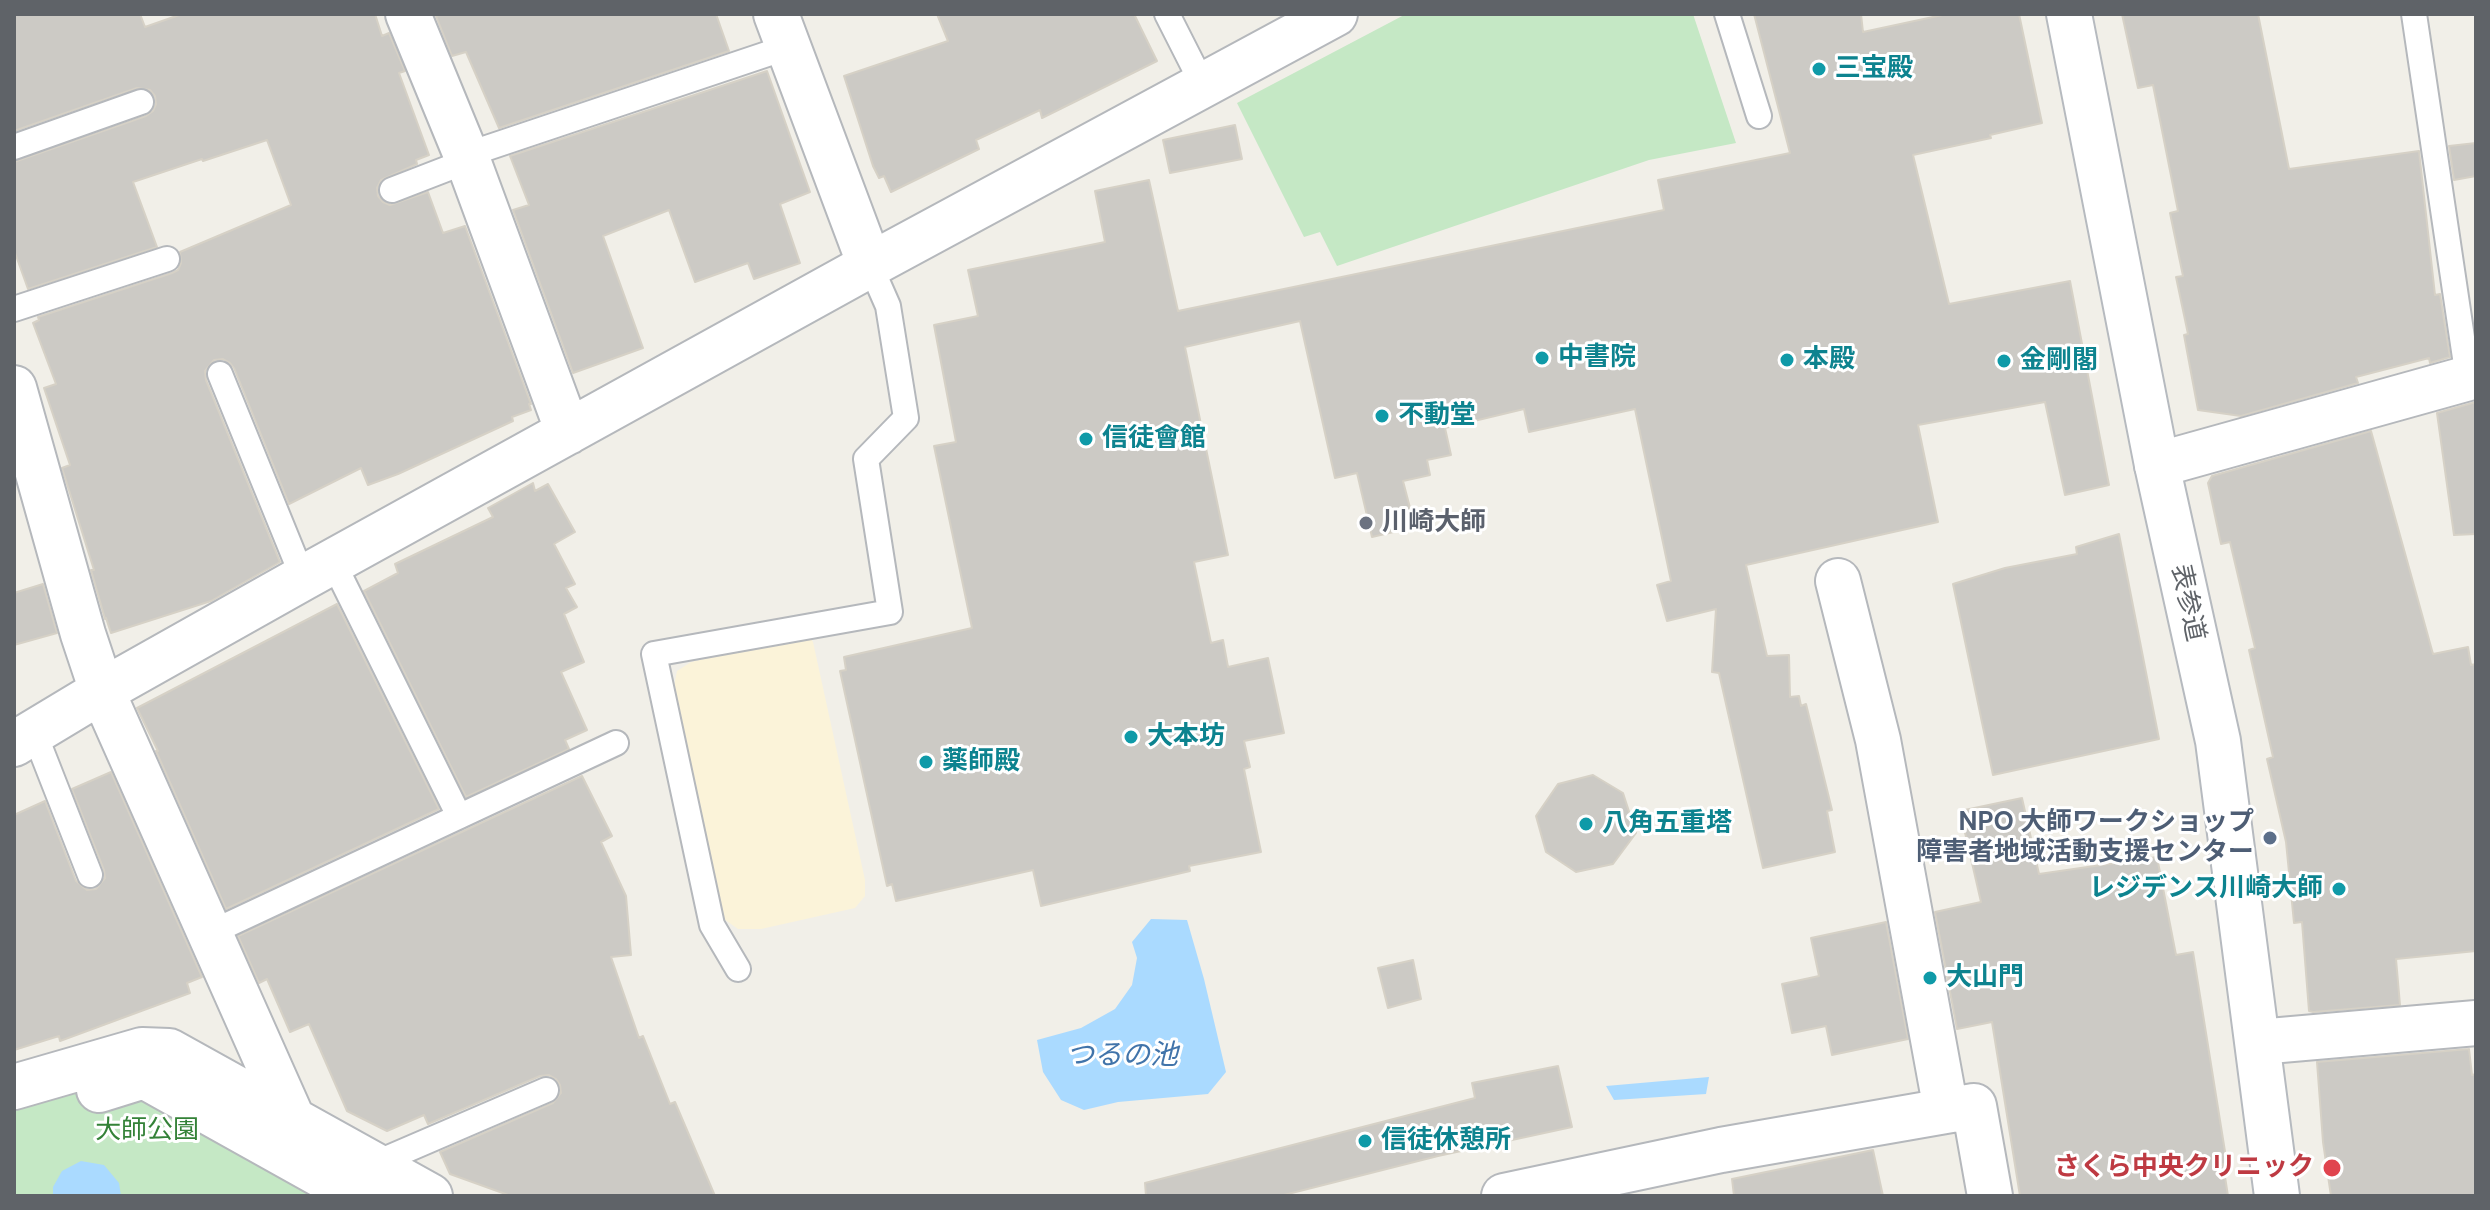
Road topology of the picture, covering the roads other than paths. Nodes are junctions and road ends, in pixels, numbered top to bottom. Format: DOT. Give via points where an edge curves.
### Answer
graph roads {
  1 [pos="408,14"];
  2 [pos="1167,14"];
  3 [pos="1335,14"];
  4 [pos="1727,14"];
  5 [pos="2069,14"];
  6 [pos="2414,14"];
  7 [pos="782,30"];
  8 [pos="1203,85"];
  9 [pos="141,102"];
  10 [pos="1759,116"];
  11 [pos="14,147"];
  12 [pos="466,158"];
  13 [pos="392,190"];
  14 [pos="167,259"];
  15 [pos="870,265"];
  16 [pos="14,309"];
  17 [pos="220,374"];
  18 [pos="2473,384"];
  19 [pos="14,388"];
  20 [pos="568,432"];
  21 [pos="2157,465"];
  22 [pos="318,570"];
  23 [pos="1838,581"];
  24 [pos="102,691"];
  25 [pos="24,738"];
  26 [pos="616,743"];
  27 [pos="459,816"];
  28 [pos="90,875"];
  29 [pos="208,934"];
  30 [pos="738,969"];
  31 [pos="2476,1023"];
  32 [pos="2258,1042"];
  33 [pos="14,1087"];
  34 [pos="546,1090"];
  35 [pos="1946,1110"];
  36 [pos="14,1118"];
  37 [pos="292,1118"];
  38 [pos="366,1180"];
  39 [pos="1526,1193"];
  40 [pos="430,1196"];
  41 [pos="1990,1196"];
  42 [pos="2277,1196"];
  1 -- 12 [label="street"];
  2 -- 8 [label="lane"];
  3 -- 8 [label="street"];
  4 -- 10 [label="lane"];
  5 -- 21 [label="street, 表参道"];
  6 -- 18 [label="lane"];
  7 -- 12 [label="lane"];
  7 -- 15 [label="street"];
  8 -- 15 [label="street"];
  9 -- 11 [label="lane"];
  12 -- 13 [label="lane"];
  12 -- 20 [label="street"];
  14 -- 16 [label="lane"];
  15 -- 20 [label="street"];
  15 -- 30 [label="lane" via="888,306 906,418 866,459 890,612 654,654 712,925"];
  17 -- 22 [label="lane"];
  18 -- 21 [label="street"];
  19 -- 24 [label="street"];
  20 -- 22 [label="street"];
  21 -- 32 [label="street, 表参道" via="2218,741"];
  22 -- 24 [label="street"];
  22 -- 27 [label="lane"];
  23 -- 35 [label="street" via="1878,740"];
  24 -- 25 [label="street"];
  24 -- 29 [label="street"];
  25 -- 28 [label="lane"];
  26 -- 27 [label="lane"];
  27 -- 29 [label="lane"];
  29 -- 37 [label="street"];
  31 -- 32 [label="street"];
  32 -- 42 [label="street, 表参道"];
  33 -- 37 [label="street" via="142,1050 169,1051"];
  34 -- 38 [label="lane"];
  35 -- 39 [label="street" via="1721,1150"];
  35 -- 41 [label="street" via="1974,1106"];
  36 -- 38 [label="street" via="144,1076"];
  37 -- 38 [label="street"];
  38 -- 40 [label="street"];
}
